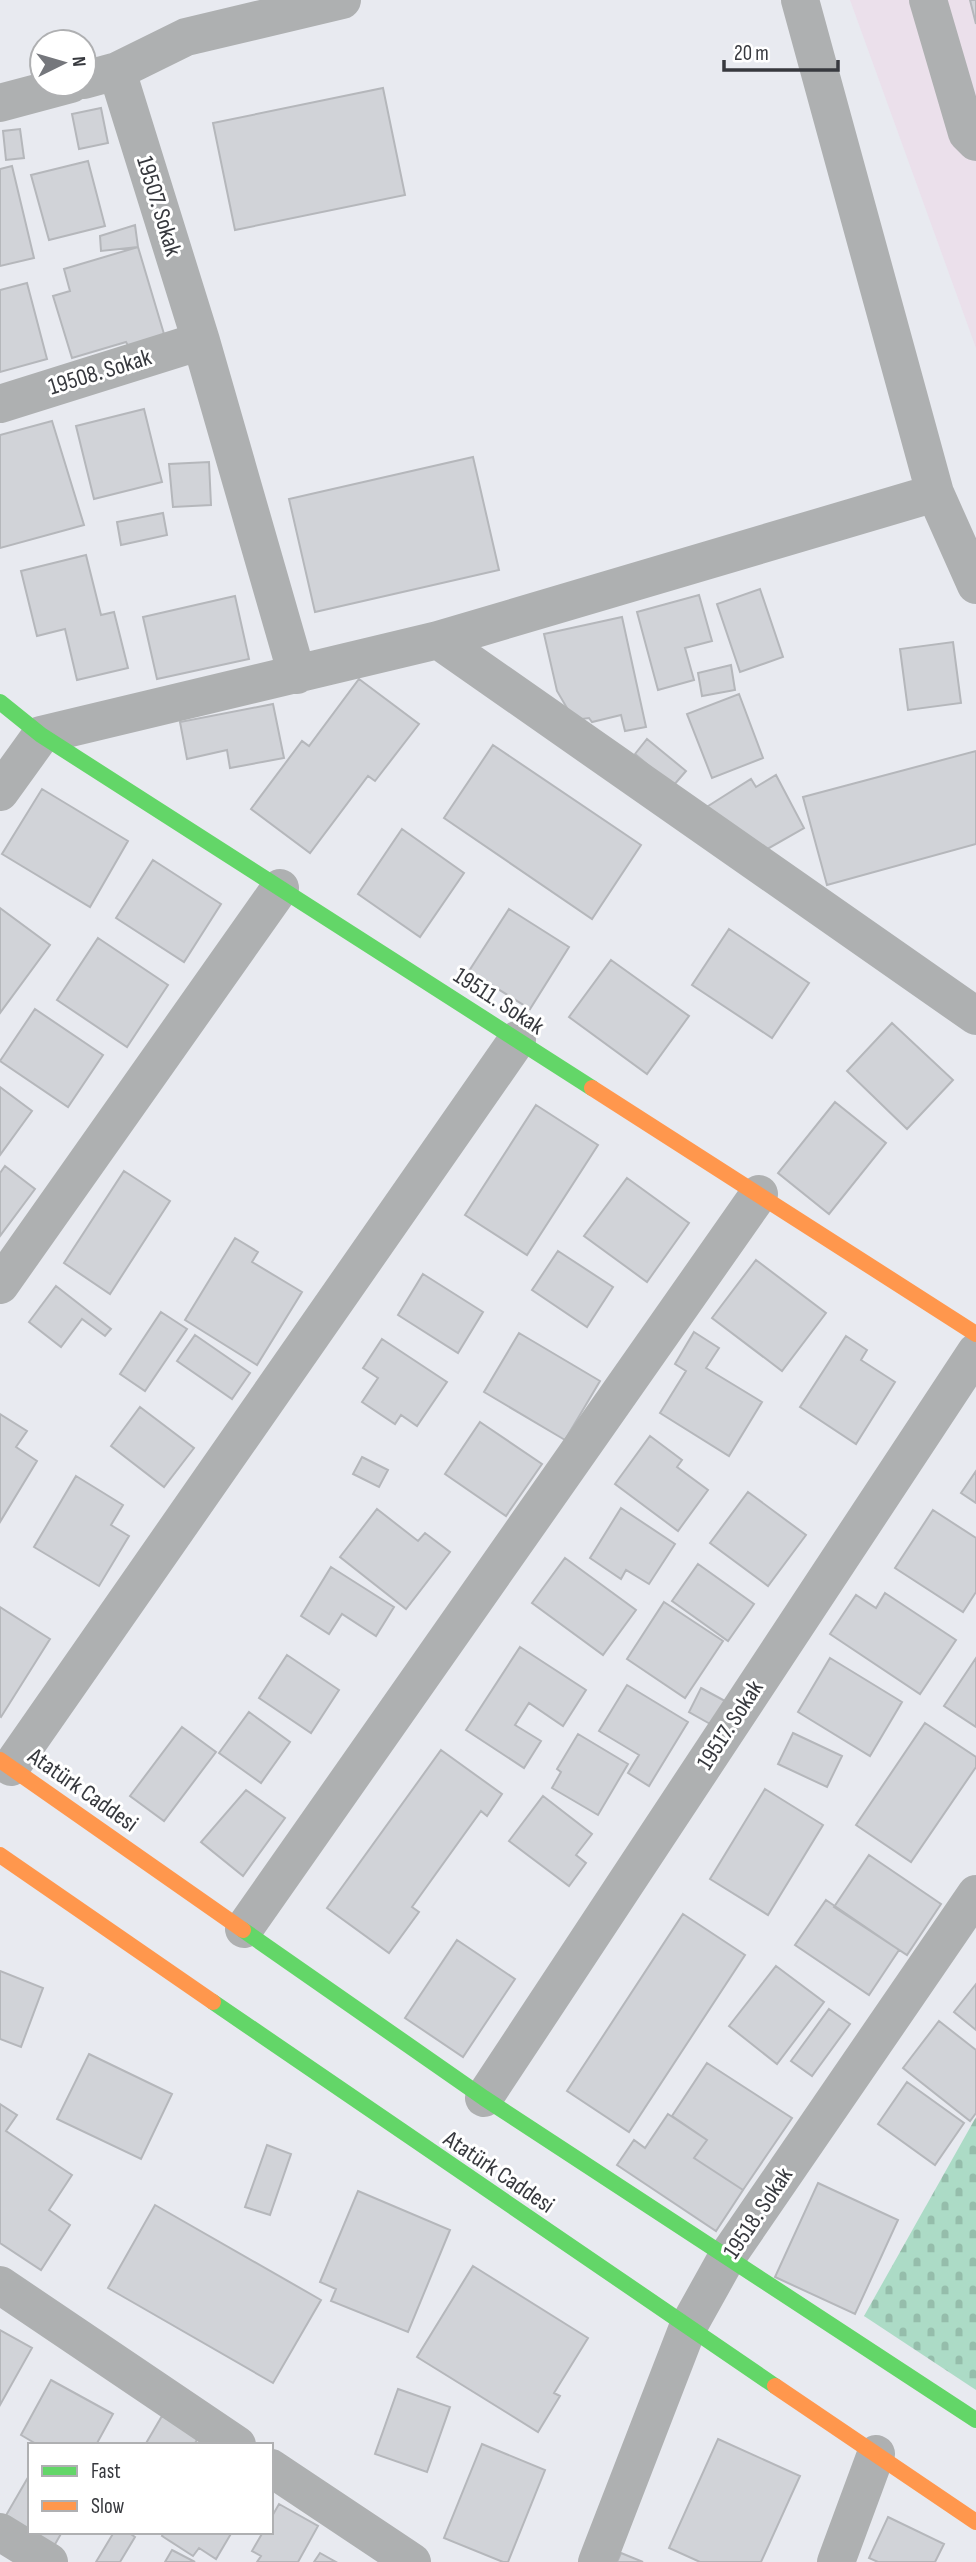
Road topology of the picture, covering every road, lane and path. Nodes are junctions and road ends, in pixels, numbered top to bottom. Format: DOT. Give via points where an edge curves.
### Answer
graph roads {
  1 [pos="342,0"];
  2 [pos="800,0"];
  3 [pos="928,0"];
  4 [pos="101,76"];
  5 [pos="28,96"];
  6 [pos="0,103"];
  7 [pos="976,142"];
  8 [pos="201,341"];
  9 [pos="0,404"];
  10 [pos="934,493"];
  11 [pos="976,585"];
  12 [pos="438,640"];
  13 [pos="297,675"];
  14 [pos="0,702"];
  15 [pos="41,735"];
  16 [pos="0,792"];
  17 [pos="280,888"];
  18 [pos="976,1016"];
  19 [pos="517,1040"];
  20 [pos="759,1195"];
  21 [pos="0,1285"];
  22 [pos="976,1334"];
  23 [pos="976,1352"];
  24 [pos="5,1763"];
  25 [pos="0,1855"];
  26 [pos="976,1895"];
  27 [pos="244,1929"];
  28 [pos="484,2098"];
  29 [pos="727,2258"];
  30 [pos="0,2285"];
  31 [pos="688,2327"];
  32 [pos="976,2420"];
  33 [pos="234,2443"];
  34 [pos="876,2454"];
  35 [pos="273,2469"];
  36 [pos="976,2522"];
  37 [pos="0,2532"];
  38 [pos="49,2562"];
  39 [pos="412,2562"];
  40 [pos="597,2562"];
  41 [pos="836,2562"];
  1 -- 4 [label="street" via="186,37"];
  2 -- 10 [label="street"];
  3 -- 7 [label="street" via="967,133"];
  4 -- 8 [label="street, 19507. Sokak"];
  5 -- 6 [label="street"];
  8 -- 9 [label="street, 19508. Sokak"];
  8 -- 13 [label="street, 19507. Sokak"];
  10 -- 11 [label="street"];
  10 -- 12 [label="street"];
  12 -- 13 [label="street"];
  12 -- 18 [label="street"];
  13 -- 15 [label="street"];
  14 -- 15 [label="street, 19511. Sokak"];
  15 -- 16 [label="street"];
  15 -- 17 [label="street, 19511. Sokak"];
  17 -- 19 [label="street, 19511. Sokak"];
  17 -- 21 [label="street"];
  19 -- 20 [label="street, 19511. Sokak"];
  19 -- 24 [label="street"];
  20 -- 22 [label="street, 19511. Sokak"];
  20 -- 27 [label="street"];
  23 -- 28 [label="street, 19517. Sokak"];
  24 -- 27 [label="street, Atatürk Caddesi"];
  25 -- 31 [label="street, Atatürk Caddesi"];
  26 -- 29 [label="street, 19518. Sokak"];
  27 -- 28 [label="street, Atatürk Caddesi"];
  28 -- 29 [label="street, Atatürk Caddesi"];
  29 -- 31 [label="street, 19518. Sokak"];
  29 -- 32 [label="street, Atatürk Caddesi"];
  30 -- 33 [label="street"];
  31 -- 34 [label="street, Atatürk Caddesi"];
  31 -- 40 [label="street, 19518. Sokak"];
  34 -- 36 [label="street, Atatürk Caddesi"];
  34 -- 41 [label="street"];
  35 -- 39 [label="street"];
  37 -- 38 [label="street"];
}
